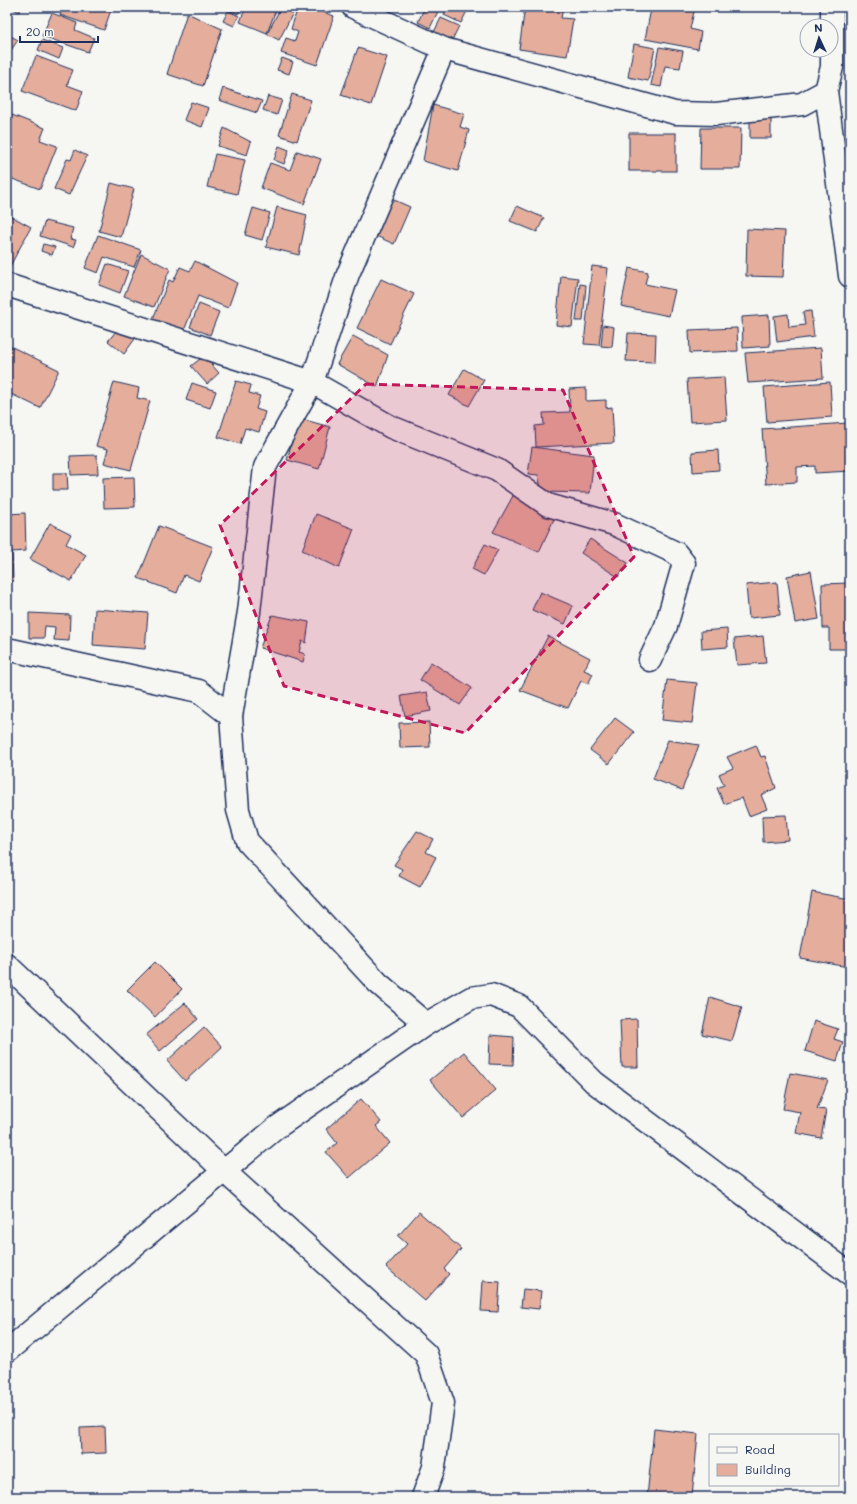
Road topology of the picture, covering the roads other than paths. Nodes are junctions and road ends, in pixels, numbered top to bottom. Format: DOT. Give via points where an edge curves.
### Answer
graph roads {
  1 [pos="353,7"];
  2 [pos="832,7"];
  3 [pos="444,49"];
  4 [pos="826,92"];
  5 [pos="850,276"];
  6 [pos="7,285"];
  7 [pos="312,382"];
  8 [pos="7,649"];
  9 [pos="650,660"];
  10 [pos="232,716"];
  11 [pos="7,965"];
  12 [pos="426,1024"];
  13 [pos="224,1171"];
  14 [pos="850,1274"];
  15 [pos="7,1351"];
  16 [pos="422,1497"];
  1 -- 3 [label="street"];
  2 -- 4 [label="street" via="832,67"];
  3 -- 4 [label="street" via="675,113 716,114 802,104"];
  3 -- 7 [label="street" via="348,274"];
  4 -- 5 [label="street"];
  6 -- 7 [label="street"];
  7 -- 9 [label="street" via="391,427 497,470 548,505 614,524 676,553 684,563 666,626"];
  7 -- 10 [label="street" via="265,467 249,612"];
  8 -- 10 [label="street" via="200,691"];
  10 -- 12 [label="street" via="238,810 248,841 378,983"];
  11 -- 13 [label="street"];
  12 -- 13 [label="street" via="276,1128"];
  12 -- 14 [label="street" via="471,998 492,995 519,1006 594,1082"];
  13 -- 15 [label="street"];
  13 -- 16 [label="street" via="426,1354 443,1403 434,1467"];
}
